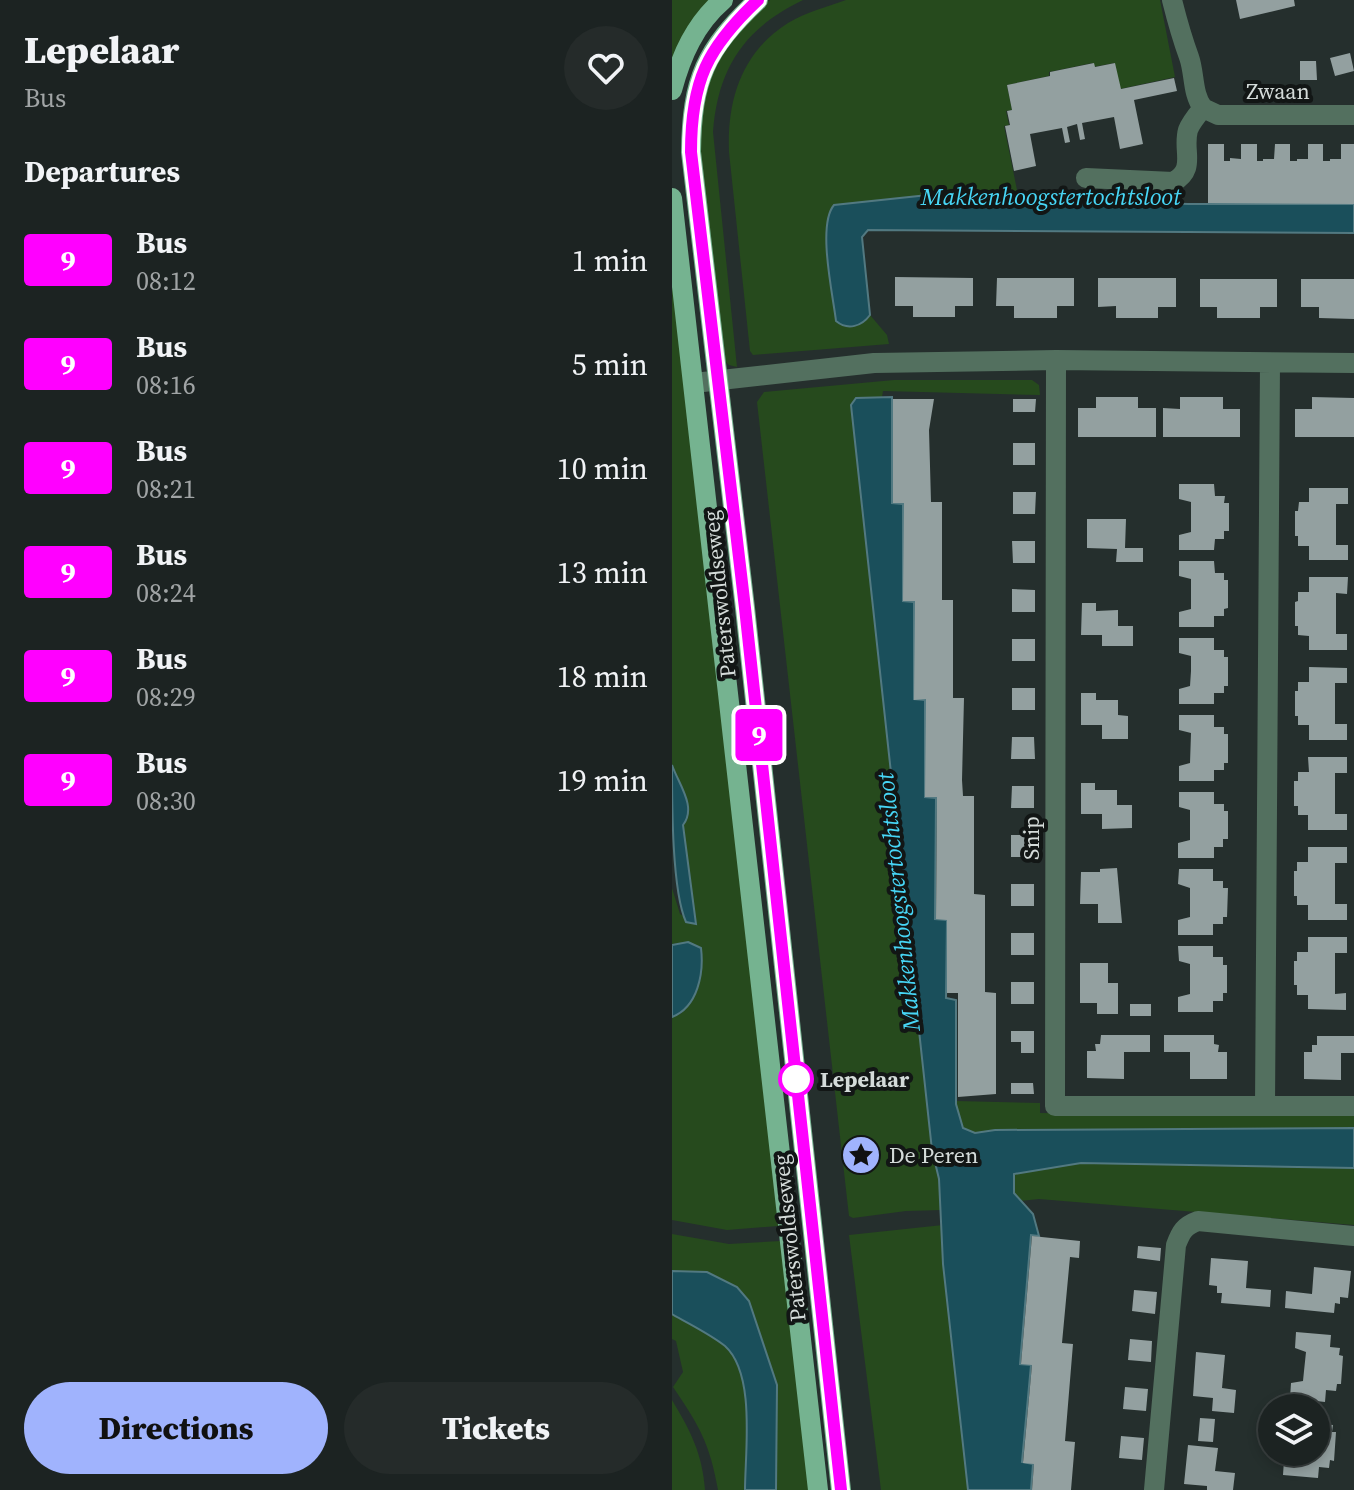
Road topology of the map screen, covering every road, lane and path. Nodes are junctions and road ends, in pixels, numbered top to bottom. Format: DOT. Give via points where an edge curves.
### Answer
graph roads {
  1 [pos="723,0"];
  2 [pos="758,0"];
  3 [pos="1172,0"];
  4 [pos="672,90"];
  5 [pos="1203,108"];
  6 [pos="1354,115"];
  7 [pos="1086,178"];
  8 [pos="672,198"];
  9 [pos="1056,360"];
  10 [pos="1270,363"];
  11 [pos="1354,363"];
  12 [pos="719,380"];
  13 [pos="694,383"];
  14 [pos="1265,1106"];
  15 [pos="1354,1106"];
  16 [pos="1354,1236"];
  17 [pos="818,1490"];
  18 [pos="841,1490"];
  19 [pos="1154,1490"];
  1 -- 4 [label="main road" via="682,54"];
  2 -- 12 [label="main road, Paterswoldseweg" via="729,27 705,64 691,112 691,152"];
  3 -- 5 [label="street"];
  5 -- 6 [label="street, Zwaan" via="1218,115"];
  5 -- 7 [label="street" via="1188,130 1183,177 1173,182"];
  8 -- 13 [label="main road, Paterswoldseweg"];
  9 -- 10 [label="street"];
  9 -- 12 [label="street" via="874,363"];
  9 -- 14 [label="street, Snip" via="1055,1106"];
  10 -- 11 [label="street"];
  10 -- 14 [label="street"];
  12 -- 13 [label="street"];
  12 -- 18 [label="main road, Paterswoldseweg"];
  13 -- 17 [label="main road, Paterswoldseweg"];
  14 -- 15 [label="street, Snip"];
  16 -- 19 [label="street" via="1187,1224 1176,1245"];
}
